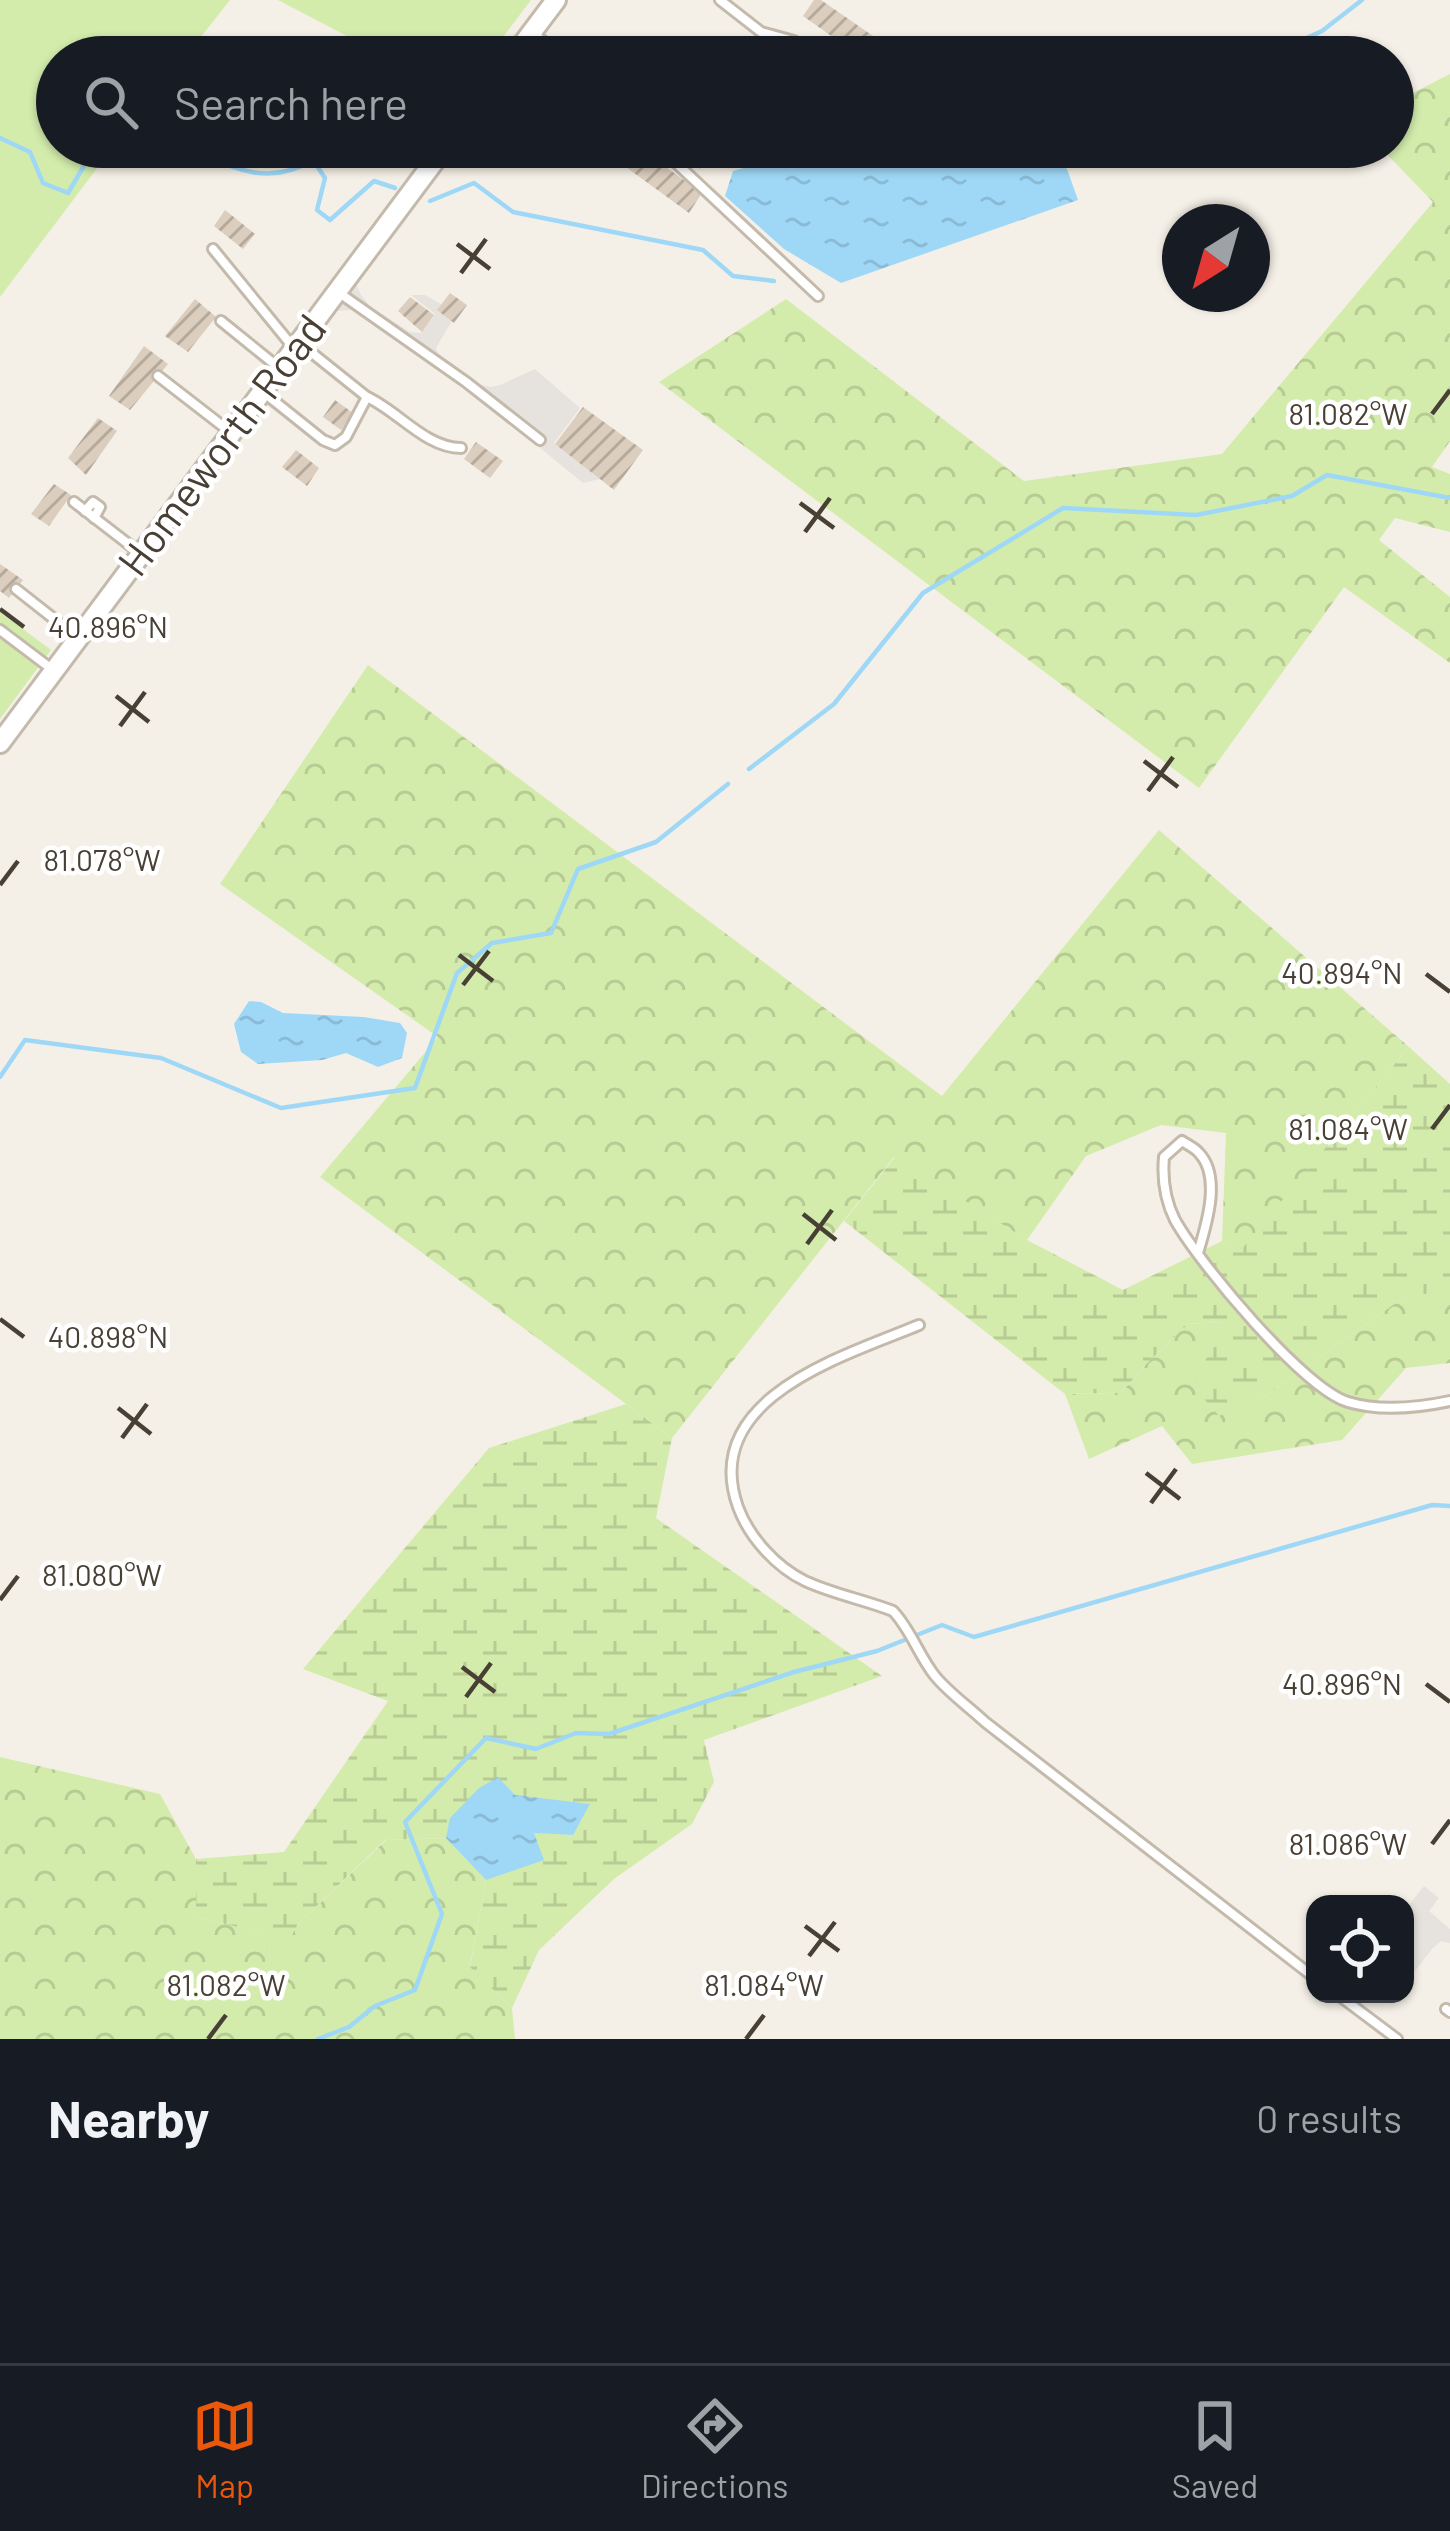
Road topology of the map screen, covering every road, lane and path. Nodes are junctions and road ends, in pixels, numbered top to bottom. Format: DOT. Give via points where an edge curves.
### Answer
graph roads {
  1 [pos="556,0"];
  2 [pos="720,0"];
  3 [pos="532,32"];
  4 [pos="529,36"];
  5 [pos="537,36"];
  6 [pos="776,36"];
  7 [pos="430,168"];
  8 [pos="681,168"];
  9 [pos="213,249"];
  10 [pos="337,291"];
  11 [pos="818,296"];
  12 [pos="221,321"];
  13 [pos="296,345"];
  14 [pos="279,368"];
  15 [pos="158,376"];
  16 [pos="262,391"];
  17 [pos="367,398"];
  18 [pos="231,432"];
  19 [pos="540,440"];
  20 [pos="461,448"];
  21 [pos="74,502"];
  22 [pos="141,554"];
  23 [pos="16,589"];
  24 [pos="0,630"];
  25 [pos="78,638"];
  26 [pos="54,671"];
  27 [pos="0,743"];
  28 [pos="1198,1253"];
  29 [pos="919,1325"];
  30 [pos="1450,1401"];
  31 [pos="1306,1971"];
  32 [pos="1348,2003"];
  33 [pos="1396,2039"];
  1 -- 3 [label="street"];
  2 -- 6 [label="lane"];
  3 -- 4 [label="street"];
  3 -- 5 [label="lane"];
  7 -- 10 [label="street, Homeworth Road"];
  8 -- 11 [label="lane"];
  9 -- 13 [label="lane"];
  10 -- 13 [label="street, Homeworth Road"];
  10 -- 19 [label="lane"];
  12 -- 14 [label="lane"];
  13 -- 14 [label="street, Homeworth Road"];
  13 -- 17 [label="lane"];
  14 -- 16 [label="street, Homeworth Road"];
  15 -- 18 [label="lane"];
  16 -- 17 [label="lane" via="334,445"];
  16 -- 18 [label="street, Homeworth Road"];
  17 -- 20 [label="lane" via="429,438"];
  18 -- 22 [label="street, Homeworth Road"];
  21 -- 22 [label="lane"];
  22 -- 25 [label="street, Homeworth Road"];
  23 -- 25 [label="lane"];
  24 -- 26 [label="lane"];
  25 -- 26 [label="street, Homeworth Road"];
  26 -- 27 [label="street, Homeworth Road"];
  28 -- 28 [label="lane" via="1174,1218 1162,1180 1164,1157 1182,1142 1202,1154 1210,1179"];
  28 -- 30 [label="lane" via="1291,1362 1343,1401"];
  29 -- 31 [label="lane" via="827,1363 756,1411 731,1462 744,1525 802,1580 893,1611 936,1677 985,1722"];
  32 -- 33 [label="lane"];
}
